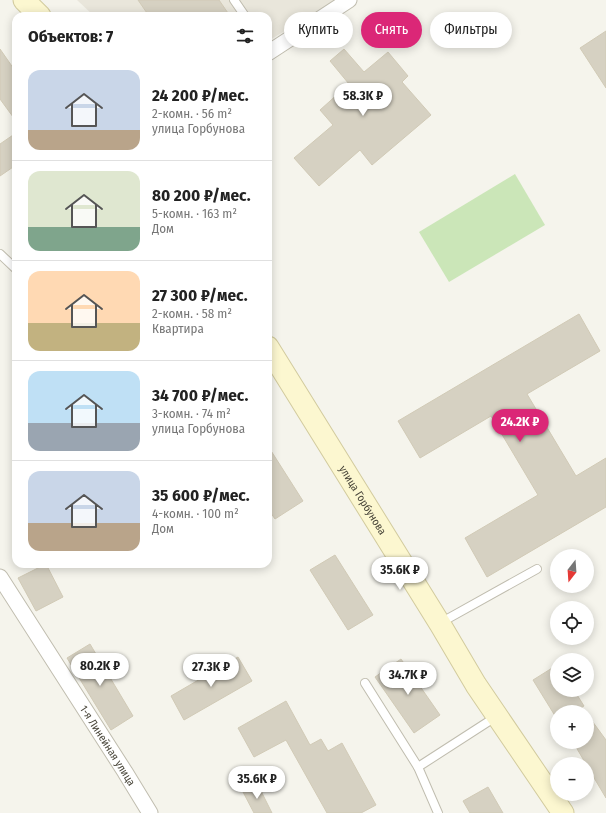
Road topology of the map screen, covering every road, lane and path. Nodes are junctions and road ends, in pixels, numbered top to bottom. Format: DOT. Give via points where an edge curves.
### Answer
graph roads {
  1 [pos="24,0"];
  2 [pos="234,0"];
  3 [pos="349,0"];
  4 [pos="36,12"];
  5 [pos="242,12"];
  6 [pos="272,50"];
  7 [pos="0,254"];
  8 [pos="12,265"];
  9 [pos="272,353"];
  10 [pos="537,568"];
  11 [pos="0,577"];
  12 [pos="440,624"];
  13 [pos="365,684"];
  14 [pos="497,716"];
  15 [pos="418,767"];
  16 [pos="150,813"];
  17 [pos="438,813"];
  18 [pos="563,813"];
  1 -- 4 [label="street"];
  2 -- 5 [label="lane"];
  3 -- 6 [label="street"];
  7 -- 8 [label="lane"];
  9 -- 12 [label="street, улица Горбунова"];
  10 -- 12 [label="lane"];
  11 -- 16 [label="street, 1-я Линейная улица"];
  12 -- 14 [label="street, улица Горбунова"];
  13 -- 15 [label="lane"];
  14 -- 15 [label="lane"];
  14 -- 18 [label="street, улица Горбунова"];
  15 -- 17 [label="lane"];
}
